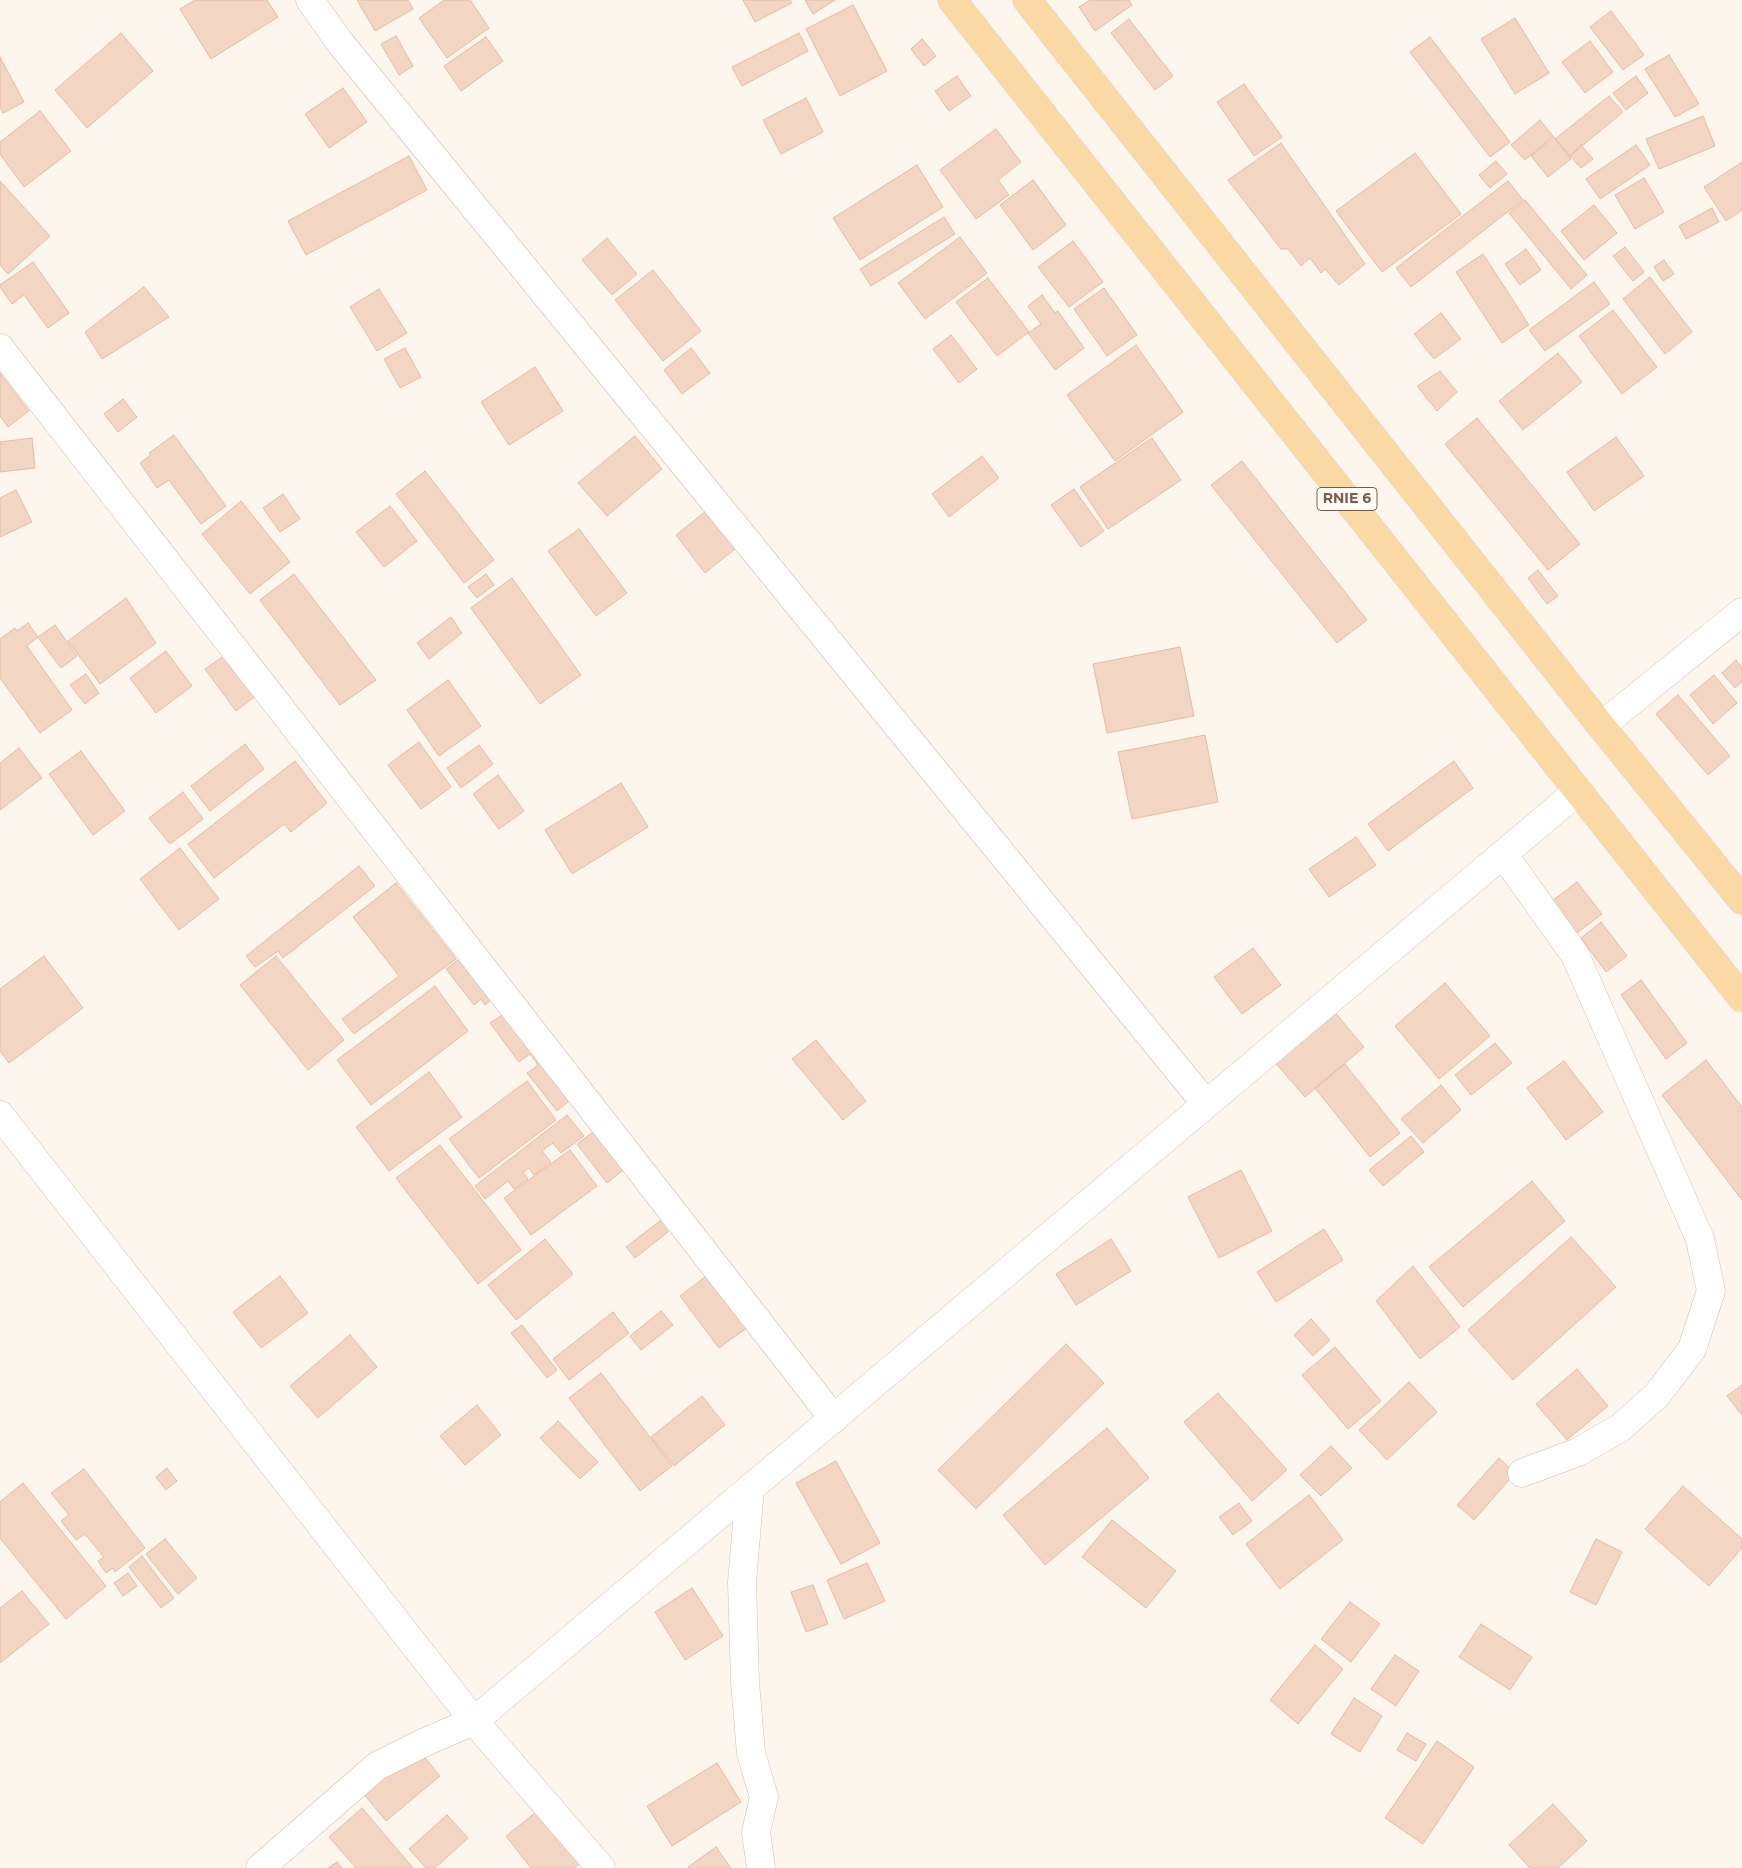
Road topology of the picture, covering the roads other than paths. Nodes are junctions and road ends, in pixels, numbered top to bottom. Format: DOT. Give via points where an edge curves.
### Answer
graph roads {
  1 [pos="310,0"];
  2 [pos="952,0"];
  3 [pos="1027,0"];
  4 [pos="0,348"];
  5 [pos="1742,612"];
  6 [pos="1601,726"];
  7 [pos="1578,791"];
  8 [pos="1503,854"];
  9 [pos="1742,900"];
  10 [pos="1742,998"];
  11 [pos="1206,1104"];
  12 [pos="0,1115"];
  13 [pos="834,1419"];
  14 [pos="1522,1474"];
  15 [pos="750,1488"];
  16 [pos="474,1721"];
  17 [pos="260,1868"];
  18 [pos="601,1868"];
  19 [pos="761,1868"];
  1 -- 11 [label="street" via="338,40"];
  2 -- 7 [label="main road, RNIE 6"];
  3 -- 6 [label="main road"];
  4 -- 13 [label="street"];
  5 -- 6 [label="street"];
  6 -- 9 [label="main road"];
  7 -- 8 [label="street"];
  7 -- 10 [label="main road, RNIE 6"];
  8 -- 11 [label="street"];
  8 -- 14 [label="street" via="1575,955 1700,1239 1711,1291 1692,1349 1656,1394 1620,1428 1578,1452"];
  11 -- 13 [label="street"];
  12 -- 16 [label="street"];
  13 -- 15 [label="street"];
  15 -- 16 [label="street"];
  15 -- 19 [label="street" via="742,1592 751,1753 764,1797 756,1832"];
  16 -- 17 [label="street" via="377,1766"];
  16 -- 18 [label="street"];
}
